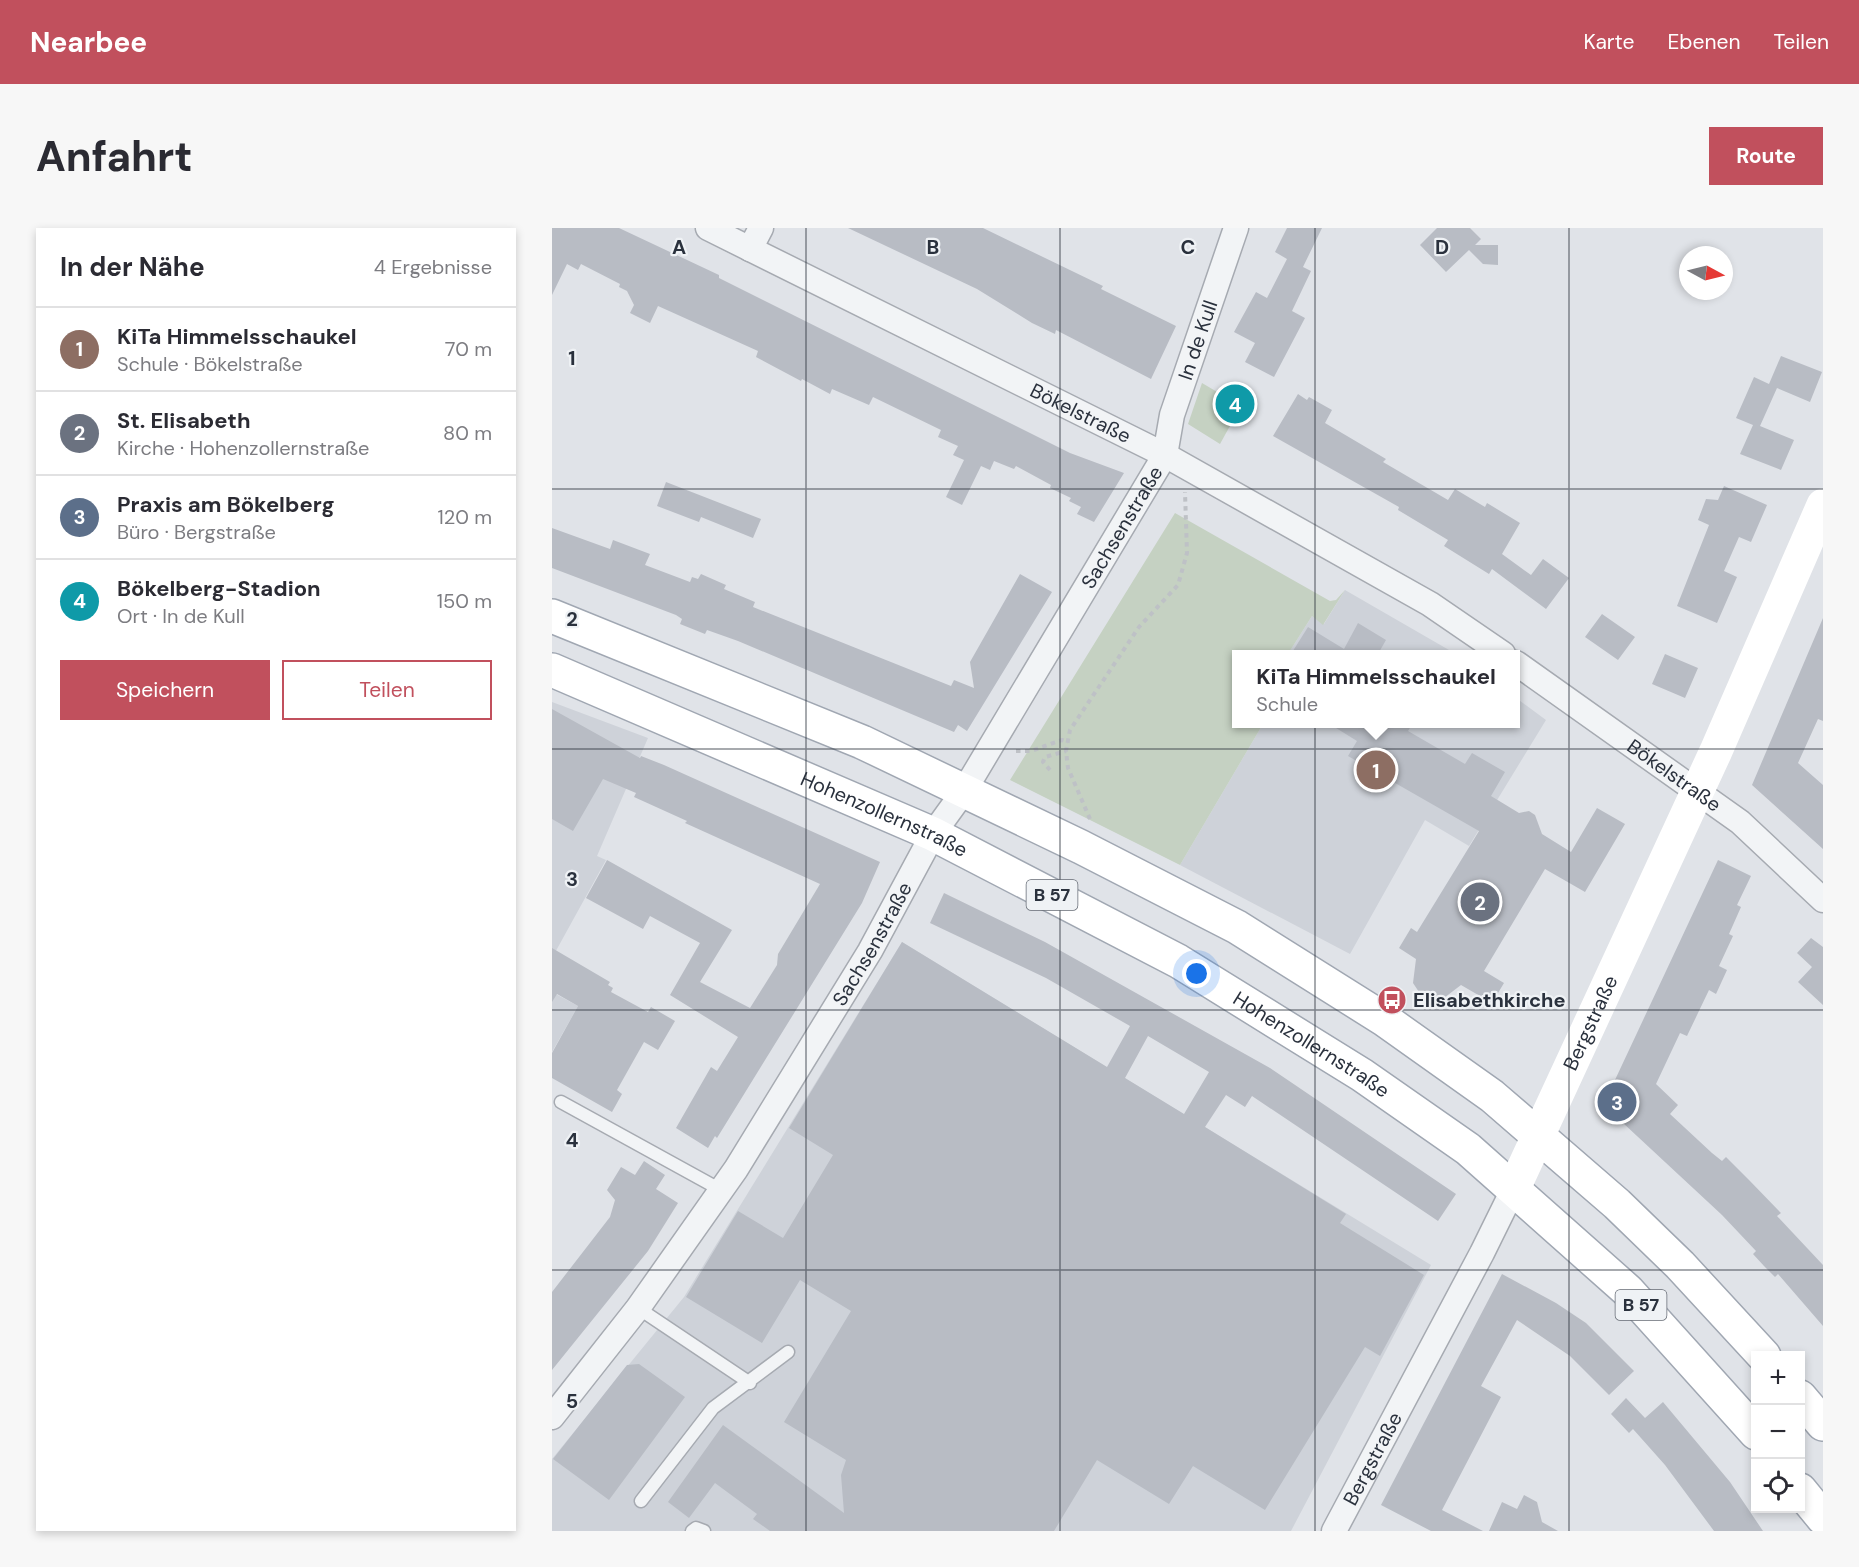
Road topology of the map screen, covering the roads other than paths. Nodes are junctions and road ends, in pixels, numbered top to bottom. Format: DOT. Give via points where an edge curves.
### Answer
graph roads {
  1 [pos="708,228"];
  2 [pos="761,228"];
  3 [pos="1236,228"];
  4 [pos="750,249"];
  5 [pos="1166,455"];
  6 [pos="1823,505"];
  7 [pos="553,619"];
  8 [pos="1497,650"];
  9 [pos="1520,667"];
  10 [pos="552,670"];
  11 [pos="964,791"];
  12 [pos="1697,792"];
  13 [pos="933,834"];
  14 [pos="1823,900"];
  15 [pos="561,1102"];
  16 [pos="1539,1137"];
  17 [pos="1514,1188"];
  18 [pos="721,1190"];
  19 [pos="638,1308"];
  20 [pos="1759,1351"];
  21 [pos="788,1352"];
  22 [pos="750,1383"];
  23 [pos="1805,1403"];
  24 [pos="552,1417"];
  25 [pos="1823,1424"];
  26 [pos="1751,1429"];
  27 [pos="1805,1496"];
  28 [pos="641,1501"];
  29 [pos="1823,1518"];
  30 [pos="1339,1529"];
  31 [pos="692,1531"];
  32 [pos="704,1531"];
  1 -- 4 [label="street, Bökelstraße"];
  2 -- 4 [label="street"];
  3 -- 5 [label="street, In de Kull" via="1172,415"];
  4 -- 5 [label="street, Bökelstraße"];
  5 -- 8 [label="street, Bökelstraße" via="1430,603"];
  5 -- 11 [label="street, Sachsenstraße"];
  6 -- 12 [label="main road, Bergstraße"];
  7 -- 11 [label="main road, B 57" via="862,742"];
  9 -- 12 [label="street, Bökelstraße"];
  10 -- 13 [label="main road, Hohenzollernstraße / B 57"];
  11 -- 13 [label="street, Sachsenstraße"];
  11 -- 16 [label="main road, B 57" via="1237,927 1385,1020 1492,1096"];
  12 -- 14 [label="street, Bökelstraße" via="1740,822"];
  12 -- 16 [label="main road, Bergstraße"];
  13 -- 17 [label="main road, Hohenzollernstraße / B 57" via="1178,961 1362,1075 1468,1149"];
  13 -- 18 [label="street, Sachsenstraße" via="870,951"];
  15 -- 18 [label="lane"];
  16 -- 17 [label="main road, Bergstraße"];
  16 -- 20 [label="main road, B 57" via="1680,1265"];
  17 -- 26 [label="main road, Hohenzollernstraße / B 57" via="1628,1291"];
  17 -- 30 [label="street, Bergstraße"];
  18 -- 19 [label="street, Sachsenstraße"];
  19 -- 22 [label="lane"];
  19 -- 24 [label="street, Sachsenstraße"];
  21 -- 22 [label="lane"];
  22 -- 28 [label="lane" via="713,1408"];
  23 -- 25 [label="main road"];
  27 -- 29 [label="main road"];
  31 -- 32 [label="lane"];
}
